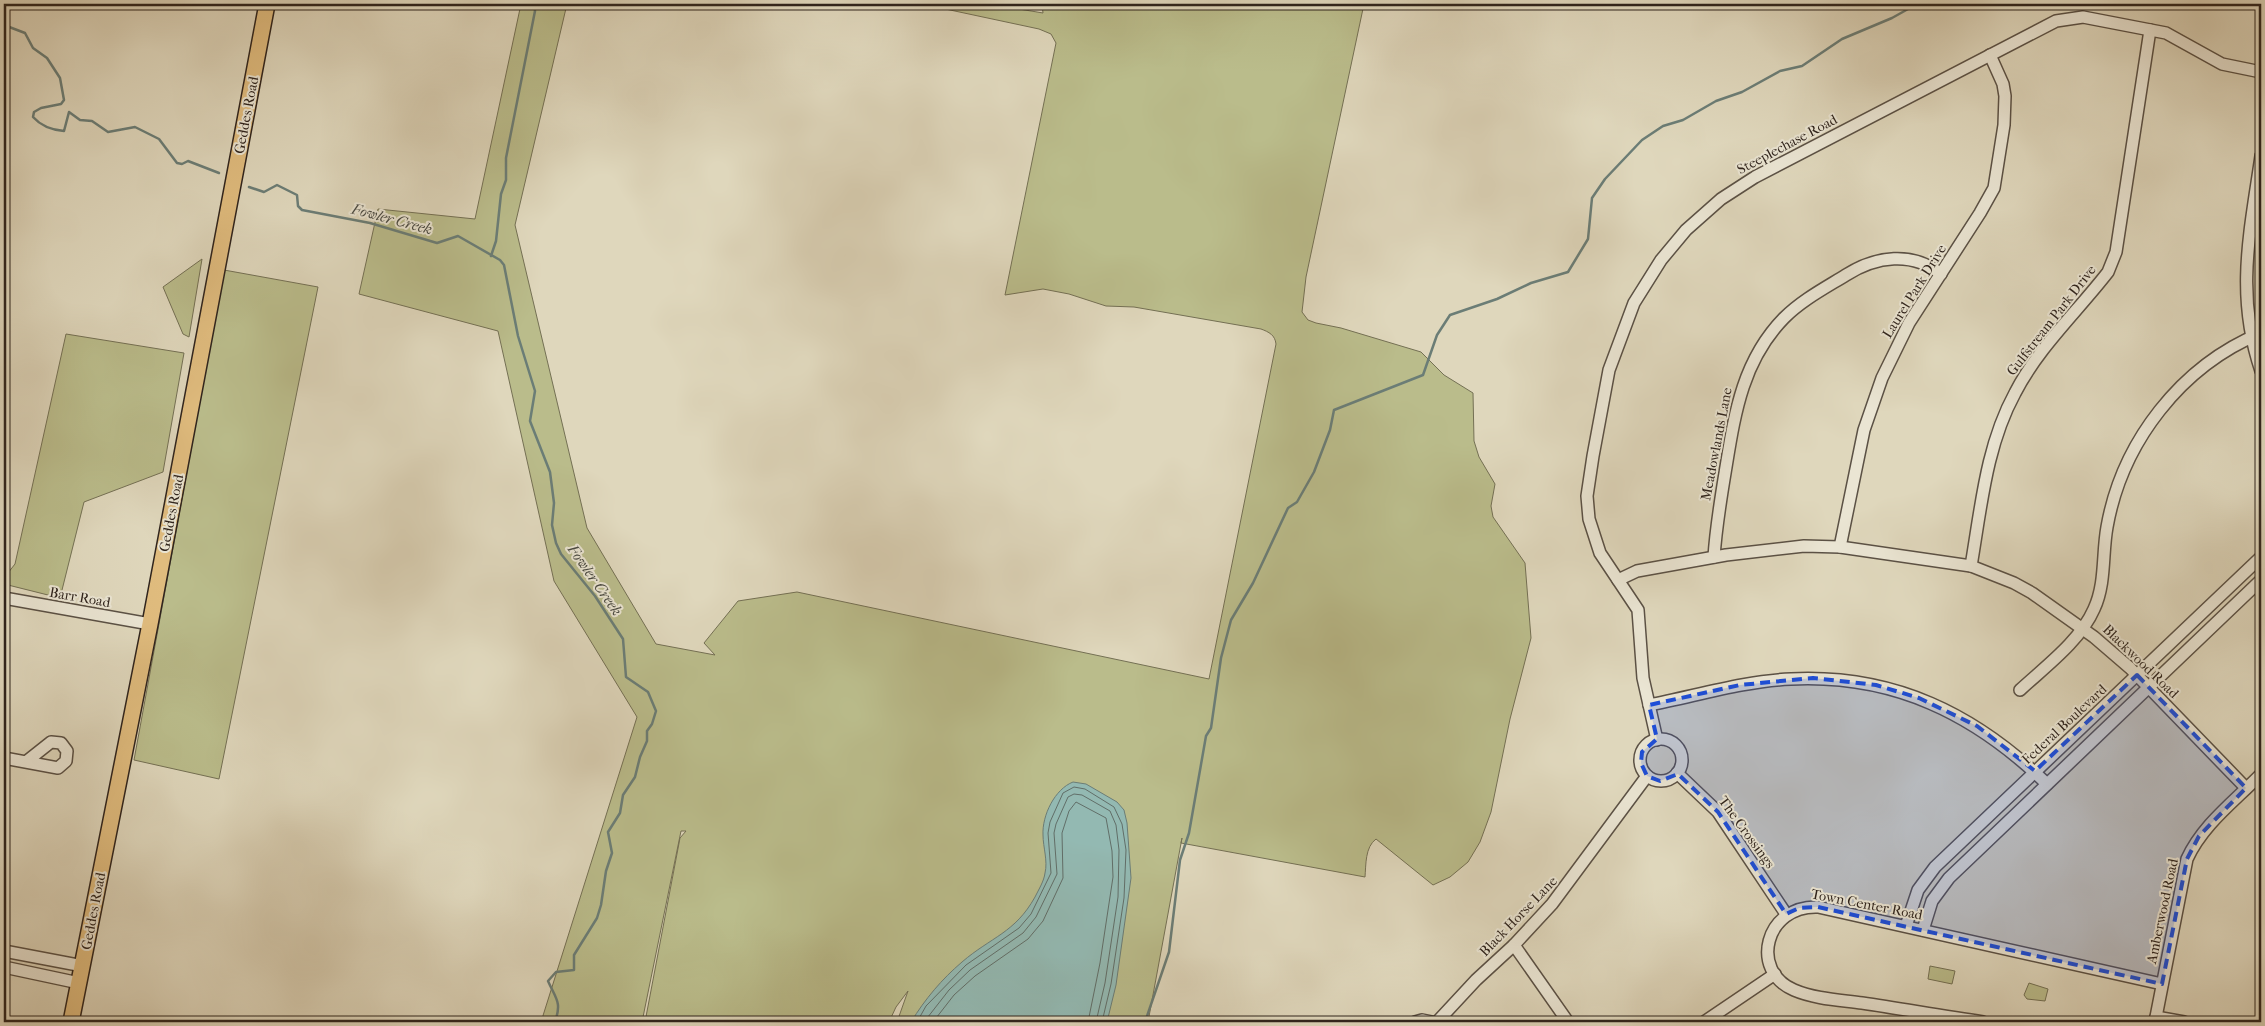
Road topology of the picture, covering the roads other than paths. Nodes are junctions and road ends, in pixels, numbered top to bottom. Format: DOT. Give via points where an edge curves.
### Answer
graph roads {
  1 [pos="267,4"];
  2 [pos="2150,30"];
  3 [pos="1990,55"];
  4 [pos="2261,72"];
  5 [pos="2261,156"];
  6 [pos="1941,274"];
  7 [pos="2256,335"];
  8 [pos="2261,371"];
  9 [pos="1840,547"];
  10 [pos="1714,557"];
  11 [pos="2261,557"];
  12 [pos="1971,566"];
  13 [pos="1618,580"];
  14 [pos="2261,580"];
  15 [pos="4,598"];
  16 [pos="150,624"];
  17 [pos="2083,628"];
  18 [pos="2137,675"];
  19 [pos="2149,688"];
  20 [pos="2020,690"];
  21 [pos="1649,706"];
  22 [pos="1657,740"];
  23 [pos="4,758"];
  24 [pos="27,762"];
  25 [pos="2035,772"];
  26 [pos="1677,773"];
  27 [pos="2261,774"];
  28 [pos="1647,776"];
  29 [pos="2048,784"];
  30 [pos="2246,788"];
  31 [pos="1786,914"];
  32 [pos="1906,926"];
  33 [pos="1923,930"];
  34 [pos="1514,945"];
  35 [pos="4,951"];
  36 [pos="83,966"];
  37 [pos="4,967"];
  38 [pos="1775,974"];
  39 [pos="79,983"];
  40 [pos="2162,984"];
  41 [pos="1910,1010"];
  42 [pos="2155,1020"];
  43 [pos="71,1022"];
  44 [pos="1415,1022"];
  45 [pos="1432,1022"];
  46 [pos="1437,1022"];
  47 [pos="1568,1022"];
  48 [pos="1704,1022"];
  49 [pos="1909,1022"];
  50 [pos="1982,1022"];
  51 [pos="2184,1022"];
  1 -- 16 [label="main road, Geddes Road"];
  2 -- 3 [label="street, Steeplechase Road" via="2083,17 2056,21"];
  2 -- 4 [label="street, Steeplechase Road" via="2181,40 2222,64"];
  2 -- 12 [label="street, Gulfstream Park Drive" via="2116,252 2108,272 2026,373 2011,400 1993,446"];
  3 -- 6 [label="street, Laurel Park Drive" via="2005,96 2004,126 1994,188"];
  3 -- 13 [label="street, Steeplechase Road" via="1755,177 1721,199 1686,230 1661,260 1634,303 1613,357 1588,489 1593,533 1600,553"];
  5 -- 7 [label="street" via="2245,274"];
  6 -- 9 [label="street, Laurel Park Drive" via="1905,330 1882,378 1864,430"];
  6 -- 10 [label="street, Meadowlands Lane" via="1929,265 1909,259 1871,262 1803,302 1775,328 1757,354 1738,396"];
  7 -- 8 [label="street"];
  7 -- 17 [label="street" via="2222,353 2188,380 2161,409 2140,439 2112,503 2100,590 2094,610"];
  9 -- 10 [label="street, Blackwood Road" via="1788,546"];
  9 -- 12 [label="street, Blackwood Road"];
  10 -- 13 [label="street, Blackwood Road" via="1637,571"];
  11 -- 18 [label="street, Federal Boulevard"];
  12 -- 17 [label="street, Blackwood Road" via="2014,583"];
  13 -- 21 [label="street" via="1638,610"];
  14 -- 19 [label="street"];
  15 -- 16 [label="street, Barr Road"];
  16 -- 36 [label="main road, Geddes Road"];
  17 -- 18 [label="street, Blackwood Road"];
  17 -- 20 [label="street"];
  18 -- 19 [label="street, Blackwood Road"];
  18 -- 25 [label="street, Federal Boulevard"];
  19 -- 29 [label="street"];
  19 -- 30 [label="street, Blackwood Road"];
  21 -- 22 [label="street"];
  21 -- 25 [label="street" via="1740,686 1790,679 1832,679 1876,685 1919,698 1957,715 1995,738"];
  22 -- 26 [label="street" via="1668,740 1678,748 1682,759"];
  22 -- 28 [label="street" via="1649,743 1642,752 1641,764"];
  23 -- 24 [label="street"];
  25 -- 29 [label="street"];
  25 -- 32 [label="street, Federal Boulevard" via="1924,880 1914,898"];
  26 -- 28 [label="street" via="1664,780"];
  26 -- 31 [label="street, The Crossings" via="1718,812"];
  27 -- 30 [label="street, Amberwood Road"];
  28 -- 34 [label="street, Black Horse Lane" via="1570,883"];
  29 -- 33 [label="street" via="1943,884 1932,901"];
  30 -- 40 [label="street, Amberwood Road" via="2199,836 2187,859"];
  31 -- 32 [label="street, Town Center Road" via="1798,908 1818,907"];
  31 -- 38 [label="street" via="1773,929 1769,942 1769,960"];
  32 -- 33 [label="street, Town Center Road"];
  33 -- 40 [label="street, Town Center Road"];
  34 -- 46 [label="street, Black Horse Lane"];
  34 -- 47 [label="street"];
  35 -- 36 [label="street"];
  36 -- 39 [label="main road, Geddes Road"];
  37 -- 39 [label="street"];
  38 -- 41 [label="street" via="1786,986 1799,992"];
  38 -- 48 [label="street"];
  39 -- 43 [label="main road, Geddes Road"];
  40 -- 42 [label="street, Amberwood Road"];
  41 -- 49 [label="street"];
  41 -- 50 [label="street"];
  42 -- 51 [label="street"];
  44 -- 45 [label="street"];
}
